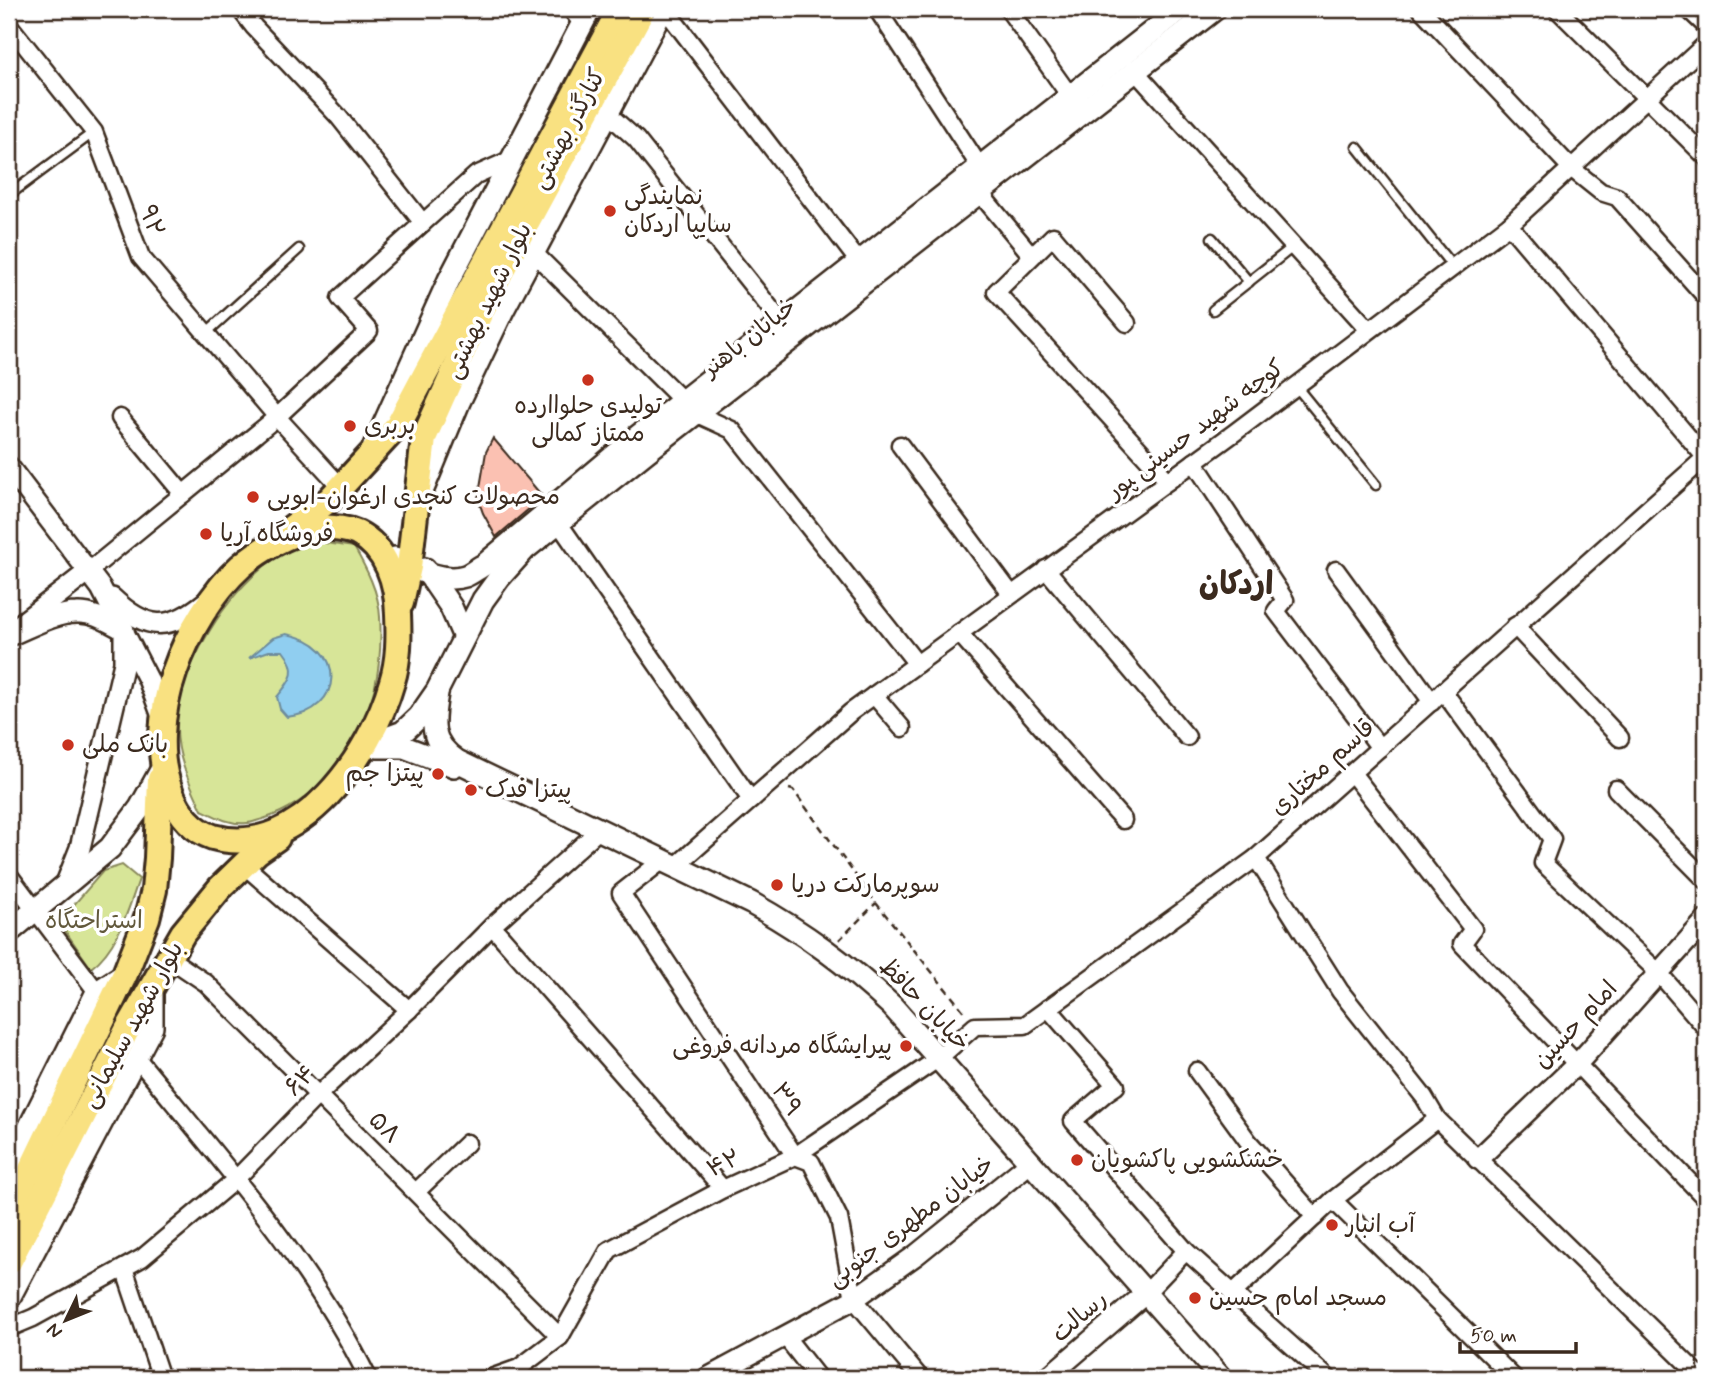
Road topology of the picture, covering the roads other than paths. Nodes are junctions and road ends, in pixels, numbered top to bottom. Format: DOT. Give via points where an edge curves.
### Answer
graph roads {
  1 [pos="240,9"];
  2 [pos="620,9"];
  3 [pos="643,9"];
  4 [pos="664,9"];
  5 [pos="877,9"];
  6 [pos="1008,9"];
  7 [pos="1181,9"];
  8 [pos="1215,9"];
  9 [pos="1421,9"];
  10 [pos="1557,9"];
  11 [pos="1688,9"];
  12 [pos="581,14"];
  13 [pos="9,25"];
  14 [pos="1706,26"];
  15 [pos="1706,44"];
  16 [pos="1135,71"];
  17 [pos="1070,96"];
  18 [pos="1648,99"];
  19 [pos="607,113"];
  20 [pos="94,132"];
  21 [pos="1357,147"];
  22 [pos="1706,157"];
  23 [pos="512,159"];
  24 [pos="980,167"];
  25 [pos="1571,168"];
  26 [pos="979,192"];
  27 [pos="9,195"];
  28 [pos="423,223"];
  29 [pos="1509,225"];
  30 [pos="1212,238"];
  31 [pos="1294,246"];
  32 [pos="299,249"];
  33 [pos="533,252"];
  34 [pos="1032,256"];
  35 [pos="859,262"];
  36 [pos="1453,267"];
  37 [pos="1248,282"];
  38 [pos="1706,297"];
  39 [pos="1213,310"];
  40 [pos="782,323"];
  41 [pos="1127,323"];
  42 [pos="1369,330"];
  43 [pos="206,333"];
  44 [pos="1295,385"];
  45 [pos="690,407"];
  46 [pos="277,417"];
  47 [pos="120,418"];
  48 [pos="900,445"];
  49 [pos="1706,458"];
  50 [pos="367,461"];
  51 [pos="1194,462"];
  52 [pos="9,467"];
  53 [pos="1168,481"];
  54 [pos="1376,485"];
  55 [pos="341,487"];
  56 [pos="183,494"];
  57 [pos="417,504"];
  58 [pos="558,523"];
  59 [pos="375,547"];
  60 [pos="264,548"];
  61 [pos="418,569"];
  62 [pos="1046,569"];
  63 [pos="1336,569"];
  64 [pos="89,571"];
  65 [pos="101,588"];
  66 [pos="217,593"];
  67 [pos="1011,594"];
  68 [pos="398,614"];
  69 [pos="1515,626"];
  70 [pos="124,630"];
  71 [pos="959,633"];
  72 [pos="9,634"];
  73 [pos="464,637"];
  74 [pos="917,664"];
  75 [pos="437,691"];
  76 [pos="874,695"];
  77 [pos="1438,696"];
  78 [pos="163,719"];
  79 [pos="902,729"];
  80 [pos="1187,737"];
  81 [pos="1620,738"];
  82 [pos="365,747"];
  83 [pos="1380,748"];
  84 [pos="160,761"];
  85 [pos="1352,773"];
  86 [pos="499,783"];
  87 [pos="1616,789"];
  88 [pos="751,800"];
  89 [pos="299,820"];
  90 [pos="1123,820"];
  91 [pos="599,830"];
  92 [pos="1256,858"];
  93 [pos="669,863"];
  94 [pos="244,865"];
  95 [pos="9,875"];
  96 [pos="1706,880"];
  97 [pos="65,886"];
  98 [pos="37,909"];
  99 [pos="1706,920"];
  100 [pos="492,926"];
  101 [pos="9,932"];
  102 [pos="169,958"];
  103 [pos="1658,972"];
  104 [pos="125,974"];
  105 [pos="152,988"];
  106 [pos="97,992"];
  107 [pos="1048,1008"];
  108 [pos="408,1010"];
  109 [pos="1706,1028"];
  110 [pos="136,1057"];
  111 [pos="939,1058"];
  112 [pos="1578,1063"];
  113 [pos="1197,1072"];
  114 [pos="319,1094"];
  115 [pos="1437,1119"];
  116 [pos="467,1143"];
  117 [pos="795,1156"];
  118 [pos="1478,1159"];
  119 [pos="1031,1162"];
  120 [pos="9,1168"];
  121 [pos="236,1179"];
  122 [pos="723,1189"];
  123 [pos="416,1192"];
  124 [pos="1706,1199"];
  125 [pos="1333,1200"];
  126 [pos="9,1215"];
  127 [pos="1315,1217"];
  128 [pos="1186,1251"];
  129 [pos="9,1262"];
  130 [pos="124,1268"];
  131 [pos="1146,1293"];
  132 [pos="1232,1294"];
  133 [pos="9,1297"];
  134 [pos="854,1299"];
  135 [pos="9,1328"];
  136 [pos="785,1336"];
  137 [pos="560,1337"];
  138 [pos="523,1373"];
  139 [pos="161,1378"];
  140 [pos="368,1378"];
  141 [pos="491,1378"];
  142 [pos="707,1378"];
  143 [pos="818,1378"];
  144 [pos="920,1378"];
  145 [pos="1047,1378"];
  146 [pos="1221,1378"];
  147 [pos="1328,1378"];
  148 [pos="1514,1378"];
  149 [pos="1702,1378"];
  1 -- 28 [label="street" via="338,116"];
  2 -- 50 [label="main road, بلوار شهید بهشتی" via="398,425"];
  3 -- 57 [label="main road, بلوار شهید بهشتی" via="477,320 424,438"];
  4 -- 19 [label="main road, کنارگذر بهشتی"];
  4 -- 35 [label="street"];
  5 -- 24 [label="street"];
  6 -- 17 [label="street"];
  7 -- 17 [label="main road, خیابان باهنر"];
  8 -- 16 [label="main road, خیابان باهنر"];
  9 -- 25 [label="street"];
  10 -- 18 [label="street"];
  11 -- 14 [label="street"];
  12 -- 23 [label="main road, کنارگذر بهشتی"];
  13 -- 20 [label="street, ۹۲"];
  15 -- 18 [label="street, کوچه شهید حسینی ‍پور"];
  16 -- 26 [label="main road, خیابان باهنر"];
  16 -- 31 [label="street"];
  17 -- 24 [label="main road, خیابان باهنر"];
  18 -- 22 [label="street"];
  18 -- 25 [label="street, کوچه شهید حسینی ‍پور"];
  19 -- 33 [label="main road, کنارگذر بهشتی"];
  19 -- 40 [label="street" via="636,139"];
  20 -- 27 [label="lane"];
  20 -- 43 [label="street, ۹۲" via="141,257"];
  21 -- 36 [label="lane"];
  23 -- 28 [label="street" via="476,176"];
  23 -- 50 [label="main road, کنارگذر بهشتی" via="449,280"];
  24 -- 35 [label="main road, خیابان باهنر"];
  25 -- 29 [label="street, کوچه شهید حسینی ‍پور"];
  25 -- 38 [label="street" via="1601,192 1617,197"];
  26 -- 34 [label="street"];
  26 -- 45 [label="main road, خیابان باهنر"];
  28 -- 46 [label="street" via="340,298 369,331"];
  29 -- 36 [label="street, کوچه شهید حسینی ‍پور"];
  29 -- 49 [label="street"];
  30 -- 37 [label="lane"];
  31 -- 37 [label="lane"];
  31 -- 42 [label="street"];
  32 -- 43 [label="lane"];
  33 -- 45 [label="street"];
  33 -- 57 [label="main road, کنارگذر بهشتی" via="459,402"];
  34 -- 41 [label="street" via="1053,236"];
  34 -- 53 [label="street" via="996,292"];
  35 -- 40 [label="main road, خیابان باهنر"];
  36 -- 42 [label="street, کوچه شهید حسینی ‍پور"];
  37 -- 39 [label="lane"];
  40 -- 45 [label="main road, خیابان باهنر"];
  42 -- 44 [label="street, کوچه شهید حسینی ‍پور"];
  43 -- 46 [label="street, ۹۲"];
  44 -- 51 [label="street, کوچه شهید حسینی ‍پور"];
  44 -- 54 [label="lane"];
  45 -- 58 [label="main road, خیابان باهنر"];
  45 -- 61 [label="main road, خیابان باهنر" via="550,508 484,565 463,577"];
  45 -- 74 [label="street" via="732,430"];
  46 -- 55 [label="street, ۹۲"];
  46 -- 56 [label="street"];
  47 -- 56 [label="street"];
  48 -- 67 [label="street"];
  49 -- 69 [label="street, قاسم مختاری"];
  50 -- 55 [label="main road, بلوار شهید بهشتی"];
  51 -- 53 [label="street, کوچه شهید حسینی ‍پور"];
  51 -- 83 [label="street" via="1286,600 1276,611"];
  52 -- 64 [label="street"];
  53 -- 62 [label="street, کوچه شهید حسینی ‍پور"];
  55 -- 60 [label="main road, بلوار شهید بهشتی"];
  56 -- 64 [label="street"];
  57 -- 61 [label="main road, بلوار شهید بهشتی" via="413,536"];
  58 -- 73 [label="main road, خیابان باهنر" via="499,578"];
  58 -- 88 [label="street"];
  59 -- 60 [label="main road" via="357,534 315,527"];
  59 -- 61 [label="main road, خیابان باهنر"];
  59 -- 68 [label="main road" via="397,589"];
  60 -- 66 [label="main road"];
  61 -- 68 [label="main road, بلوار شهید بهشتی"];
  61 -- 73 [label="main road" via="451,607"];
  62 -- 67 [label="street, کوچه شهید حسینی ‍پور"];
  62 -- 80 [label="street"];
  63 -- 77 [label="street"];
  64 -- 65 [label="street"];
  64 -- 72 [label="street"];
  65 -- 66 [label="street" via="131,616 159,624 195,611"];
  65 -- 70 [label="street"];
  66 -- 78 [label="main road" via="182,653"];
  67 -- 71 [label="street, کوچه شهید حسینی ‍پور"];
  68 -- 82 [label="main road" via="399,649 392,682"];
  69 -- 77 [label="street, قاسم مختاری"];
  69 -- 81 [label="street"];
  70 -- 72 [label="street" via="78,612"];
  70 -- 78 [label="street"];
  70 -- 97 [label="street" via="124,663 80,848"];
  71 -- 74 [label="street, کوچه شهید حسینی ‍پور"];
  71 -- 90 [label="street"];
  73 -- 75 [label="main road, خیابان باهنر"];
  74 -- 76 [label="street, کوچه شهید حسینی ‍پور"];
  75 -- 82 [label="main road, خیابان باهنر" via="403,732"];
  75 -- 86 [label="main road, خیابان حافظ" via="433,721 439,746"];
  76 -- 79 [label="street"];
  76 -- 88 [label="street, کوچه شهید حسینی ‍پور"];
  77 -- 83 [label="street, قاسم مختاری"];
  77 -- 103 [label="street" via="1552,839 1543,863"];
  78 -- 84 [label="main road"];
  82 -- 86 [label="main road, خیابان حافظ" via="404,747"];
  82 -- 89 [label="main road" via="323,801"];
  83 -- 85 [label="street, قاسم مختاری"];
  84 -- 89 [label="main road" via="174,802 187,822 205,834 249,841"];
  84 -- 97 [label="main road" via="140,808 110,848"];
  84 -- 104 [label="main road, بلوار شهید سلیمانی" via="154,890"];
  85 -- 92 [label="street, قاسم مختاری"];
  85 -- 112 [label="street" via="1473,929 1462,944"];
  86 -- 91 [label="main road, خیابان حافظ"];
  87 -- 96 [label="street"];
  88 -- 93 [label="street, کوچه شهید حسینی ‍پور"];
  89 -- 94 [label="main road, بلوار شهید سلیمانی"];
  91 -- 93 [label="main road, خیابان حافظ"];
  91 -- 100 [label="street, ۶۴"];
  92 -- 107 [label="street, قاسم مختاری"];
  92 -- 115 [label="street" via="1340,991"];
  93 -- 111 [label="main road, خیابان حافظ" via="751,903 829,950 892,1006"];
  93 -- 117 [label="street, ۳۹" via="621,893"];
  94 -- 102 [label="main road, بلوار شهید سلیمانی" via="183,933"];
  94 -- 108 [label="street"];
  95 -- 98 [label="street"];
  97 -- 98 [label="main road"];
  98 -- 101 [label="main road"];
  98 -- 106 [label="street"];
  99 -- 103 [label="street, امام حسین"];
  100 -- 108 [label="street, ۶۴"];
  100 -- 122 [label="street"];
  102 -- 105 [label="main road, بلوار شهید سلیمانی"];
  102 -- 114 [label="street, ۵۸" via="206,983"];
  103 -- 109 [label="street"];
  103 -- 112 [label="street, امام حسین"];
  104 -- 106 [label="main road"];
  104 -- 126 [label="main road, بلوار شهید سلیمانی"];
  105 -- 110 [label="main road" via="152,1027"];
  105 -- 129 [label="main road, بلوار شهید سلیمانی"];
  106 -- 120 [label="main road"];
  107 -- 111 [label="street, قاسم مختاری" via="1025,1025 975,1026"];
  107 -- 128 [label="street" via="1116,1086 1073,1121"];
  108 -- 114 [label="street, ۶۴"];
  110 -- 121 [label="street"];
  110 -- 133 [label="main road"];
  111 -- 117 [label="street, ۴۲"];
  111 -- 119 [label="main road, خیابان حافظ"];
  112 -- 118 [label="street, امام حسین"];
  112 -- 124 [label="street"];
  113 -- 127 [label="street" via="1248,1141"];
  114 -- 121 [label="street, ۶۴"];
  114 -- 123 [label="street, ۵۸"];
  115 -- 118 [label="street"];
  115 -- 125 [label="street"];
  116 -- 123 [label="street"];
  117 -- 122 [label="street, ۴۲"];
  117 -- 134 [label="street, ۳۹" via="811,1161 839,1218"];
  118 -- 149 [label="street"];
  119 -- 131 [label="main road, خیابان حافظ"];
  119 -- 134 [label="street, خیابان مطهری جنوبی"];
  121 -- 130 [label="street, ۶۴"];
  121 -- 140 [label="street" via="345,1331"];
  122 -- 137 [label="street, ۴۲" via="609,1250"];
  123 -- 137 [label="street, ۵۸"];
  125 -- 127 [label="street"];
  125 -- 148 [label="street"];
  127 -- 132 [label="street"];
  128 -- 131 [label="street"];
  128 -- 132 [label="street"];
  130 -- 135 [label="street, ۶۴"];
  130 -- 139 [label="street"];
  131 -- 145 [label="street, رسالت"];
  131 -- 146 [label="main road, خیابان حافظ"];
  132 -- 147 [label="street"];
  134 -- 136 [label="street, خیابان مطهری جنوبی"];
  134 -- 144 [label="street, ۳۹"];
  136 -- 142 [label="street, خیابان مطهری جنوبی"];
  136 -- 143 [label="street"];
  137 -- 138 [label="street"];
  138 -- 141 [label="street"];
}
